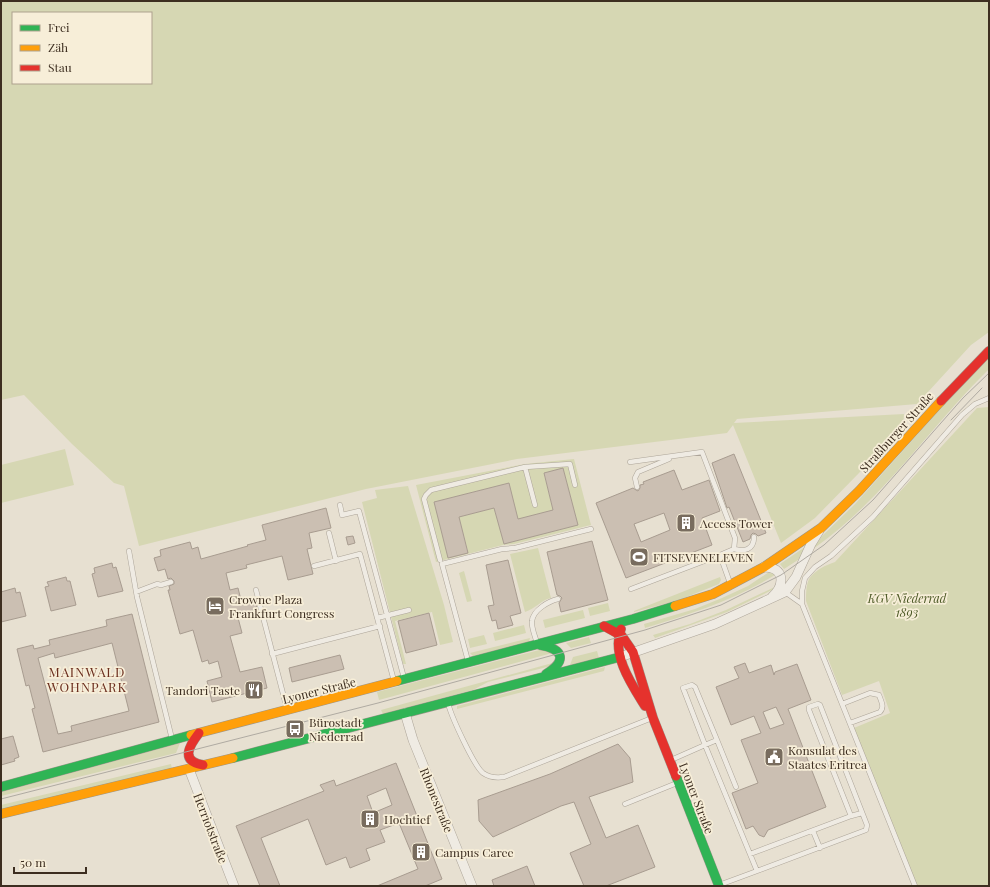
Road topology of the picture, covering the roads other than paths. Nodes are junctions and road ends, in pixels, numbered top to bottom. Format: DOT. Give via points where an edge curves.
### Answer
graph roads {
  1 [pos="989,351"];
  2 [pos="989,398"];
  3 [pos="674,456"];
  4 [pos="630,462"];
  5 [pos="525,467"];
  6 [pos="576,485"];
  7 [pos="637,487"];
  8 [pos="340,505"];
  9 [pos="535,505"];
  10 [pos="821,528"];
  11 [pos="591,529"];
  12 [pos="329,533"];
  13 [pos="754,537"];
  14 [pos="734,549"];
  15 [pos="129,551"];
  16 [pos="720,555"];
  17 [pos="440,560"];
  18 [pos="336,561"];
  19 [pos="314,566"];
  20 [pos="764,566"];
  21 [pos="171,582"];
  22 [pos="731,585"];
  23 [pos="256,590"];
  24 [pos="631,590"];
  25 [pos="136,592"];
  26 [pos="785,592"];
  27 [pos="558,599"];
  28 [pos="769,600"];
  29 [pos="802,604"];
  30 [pos="409,610"];
  31 [pos="387,615"];
  32 [pos="377,618"];
  33 [pos="634,619"];
  34 [pos="380,626"];
  35 [pos="604,626"];
  36 [pos="618,633"];
  37 [pos="537,645"];
  38 [pos="633,652"];
  39 [pos="272,654"];
  40 [pos="620,656"];
  41 [pos="468,663"];
  42 [pos="404,680"];
  43 [pos="534,680"];
  44 [pos="394,683"];
  45 [pos="447,702"];
  46 [pos="842,704"];
  47 [pos="287,710"];
  48 [pos="405,712"];
  49 [pos="653,718"];
  50 [pos="850,723"];
  51 [pos="199,733"];
  52 [pos="173,740"];
  53 [pos="717,740"];
  54 [pos="705,745"];
  55 [pos="670,761"];
  56 [pos="203,765"];
  57 [pos="189,769"];
  58 [pos="678,782"];
  59 [pos="1,787"];
  60 [pos="736,787"];
  61 [pos="625,804"];
  62 [pos="862,813"];
  63 [pos="1,814"];
  64 [pos="852,816"];
  65 [pos="813,831"];
  66 [pos="820,848"];
  67 [pos="750,854"];
  68 [pos="757,871"];
  69 [pos="234,886"];
  70 [pos="472,886"];
  71 [pos="719,886"];
  72 [pos="914,886"];
  1 -- 10 [label="main road, Straßburger Straße" via="859,491"];
  2 -- 29 [label="lane" via="975,404 962,415 873,518 805,578"];
  3 -- 4 [label="lane"];
  3 -- 7 [label="lane" via="641,470 635,478"];
  3 -- 14 [label="lane" via="702,452 735,538"];
  5 -- 6 [label="lane" via="570,464"];
  5 -- 9 [label="lane"];
  5 -- 17 [label="lane" via="431,490 426,495 424,499"];
  8 -- 31 [label="lane" via="342,515 359,511"];
  10 -- 20 [label="main road, Straßburger Straße"];
  10 -- 26 [label="street, Straßburger Straße" via="796,577"];
  11 -- 41 [label="lane" via="442,564"];
  12 -- 18 [label="lane"];
  13 -- 14 [label="lane" via="753,544 748,549"];
  14 -- 16 [label="lane"];
  15 -- 25 [label="lane"];
  16 -- 22 [label="lane"];
  16 -- 24 [label="lane"];
  18 -- 19 [label="lane"];
  18 -- 32 [label="lane" via="360,554"];
  20 -- 22 [label="main road, Straßburger Straße"];
  20 -- 28 [label="street" via="774,568 782,578 779,588"];
  21 -- 25 [label="lane"];
  22 -- 33 [label="main road, Straßburger Straße" via="696,600"];
  23 -- 39 [label="lane"];
  25 -- 52 [label="lane"];
  26 -- 28 [label="street, Straßburger Straße"];
  26 -- 29 [label="lane"];
  27 -- 37 [label="lane" via="549,602 533,617"];
  28 -- 38 [label="street, Straßburger Straße" via="715,624"];
  29 -- 46 [label="lane"];
  30 -- 31 [label="lane"];
  31 -- 32 [label="lane"];
  31 -- 42 [label="lane"];
  32 -- 34 [label="lane"];
  33 -- 35 [label="main road, Straßburger Straße"];
  33 -- 36 [label="main road"];
  34 -- 39 [label="lane"];
  34 -- 44 [label="lane"];
  35 -- 36 [label="main road, Lyoner Straße"];
  35 -- 37 [label="main road, Lyoner Straße"];
  36 -- 38 [label="main road, Lyoner Straße"];
  36 -- 40 [label="main road, Lyoner Straße"];
  37 -- 41 [label="main road, Lyoner Straße"];
  37 -- 43 [label="main road" via="557,649 561,657 556,668"];
  38 -- 40 [label="street"];
  38 -- 49 [label="main road, Lyoner Straße"];
  39 -- 47 [label="lane"];
  40 -- 43 [label="main road"];
  40 -- 49 [label="main road, Lyoner Straße" via="630,682"];
  41 -- 42 [label="main road, Lyoner Straße"];
  42 -- 44 [label="main road, Lyoner Straße"];
  43 -- 45 [label="main road"];
  44 -- 47 [label="main road, Lyoner Straße"];
  45 -- 48 [label="main road"];
  45 -- 49 [label="lane" via="479,769 489,777 497,778"];
  46 -- 50 [label="lane"];
  46 -- 50 [label="lane" via="870,693 879,695 882,706 880,712"];
  47 -- 51 [label="main road, Lyoner Straße"];
  48 -- 56 [label="main road"];
  48 -- 70 [label="street, Rhonestraße" via="413,740"];
  49 -- 55 [label="main road, Lyoner Straße"];
  50 -- 72 [label="lane"];
  51 -- 52 [label="main road, Lyoner Straße"];
  51 -- 56 [label="main road" via="190,744 188,752 192,762"];
  52 -- 59 [label="main road, Lyoner Straße"];
  53 -- 54 [label="lane"];
  53 -- 54 [label="lane" via="695,687 692,685 683,688"];
  53 -- 60 [label="lane"];
  54 -- 55 [label="lane"];
  54 -- 67 [label="lane"];
  55 -- 58 [label="main road, Lyoner Straße"];
  56 -- 57 [label="main road"];
  57 -- 63 [label="main road"];
  57 -- 69 [label="street, Herriotstraße"];
  58 -- 61 [label="lane"];
  58 -- 71 [label="main road, Lyoner Straße"];
  62 -- 64 [label="lane"];
  62 -- 64 [label="lane" via="820,705 815,704 809,707 809,710"];
  62 -- 66 [label="lane" via="867,825 866,830"];
  64 -- 65 [label="lane"];
  65 -- 66 [label="lane"];
  65 -- 67 [label="lane"];
  66 -- 68 [label="lane"];
  67 -- 68 [label="lane"];
  68 -- 71 [label="lane"];
}
